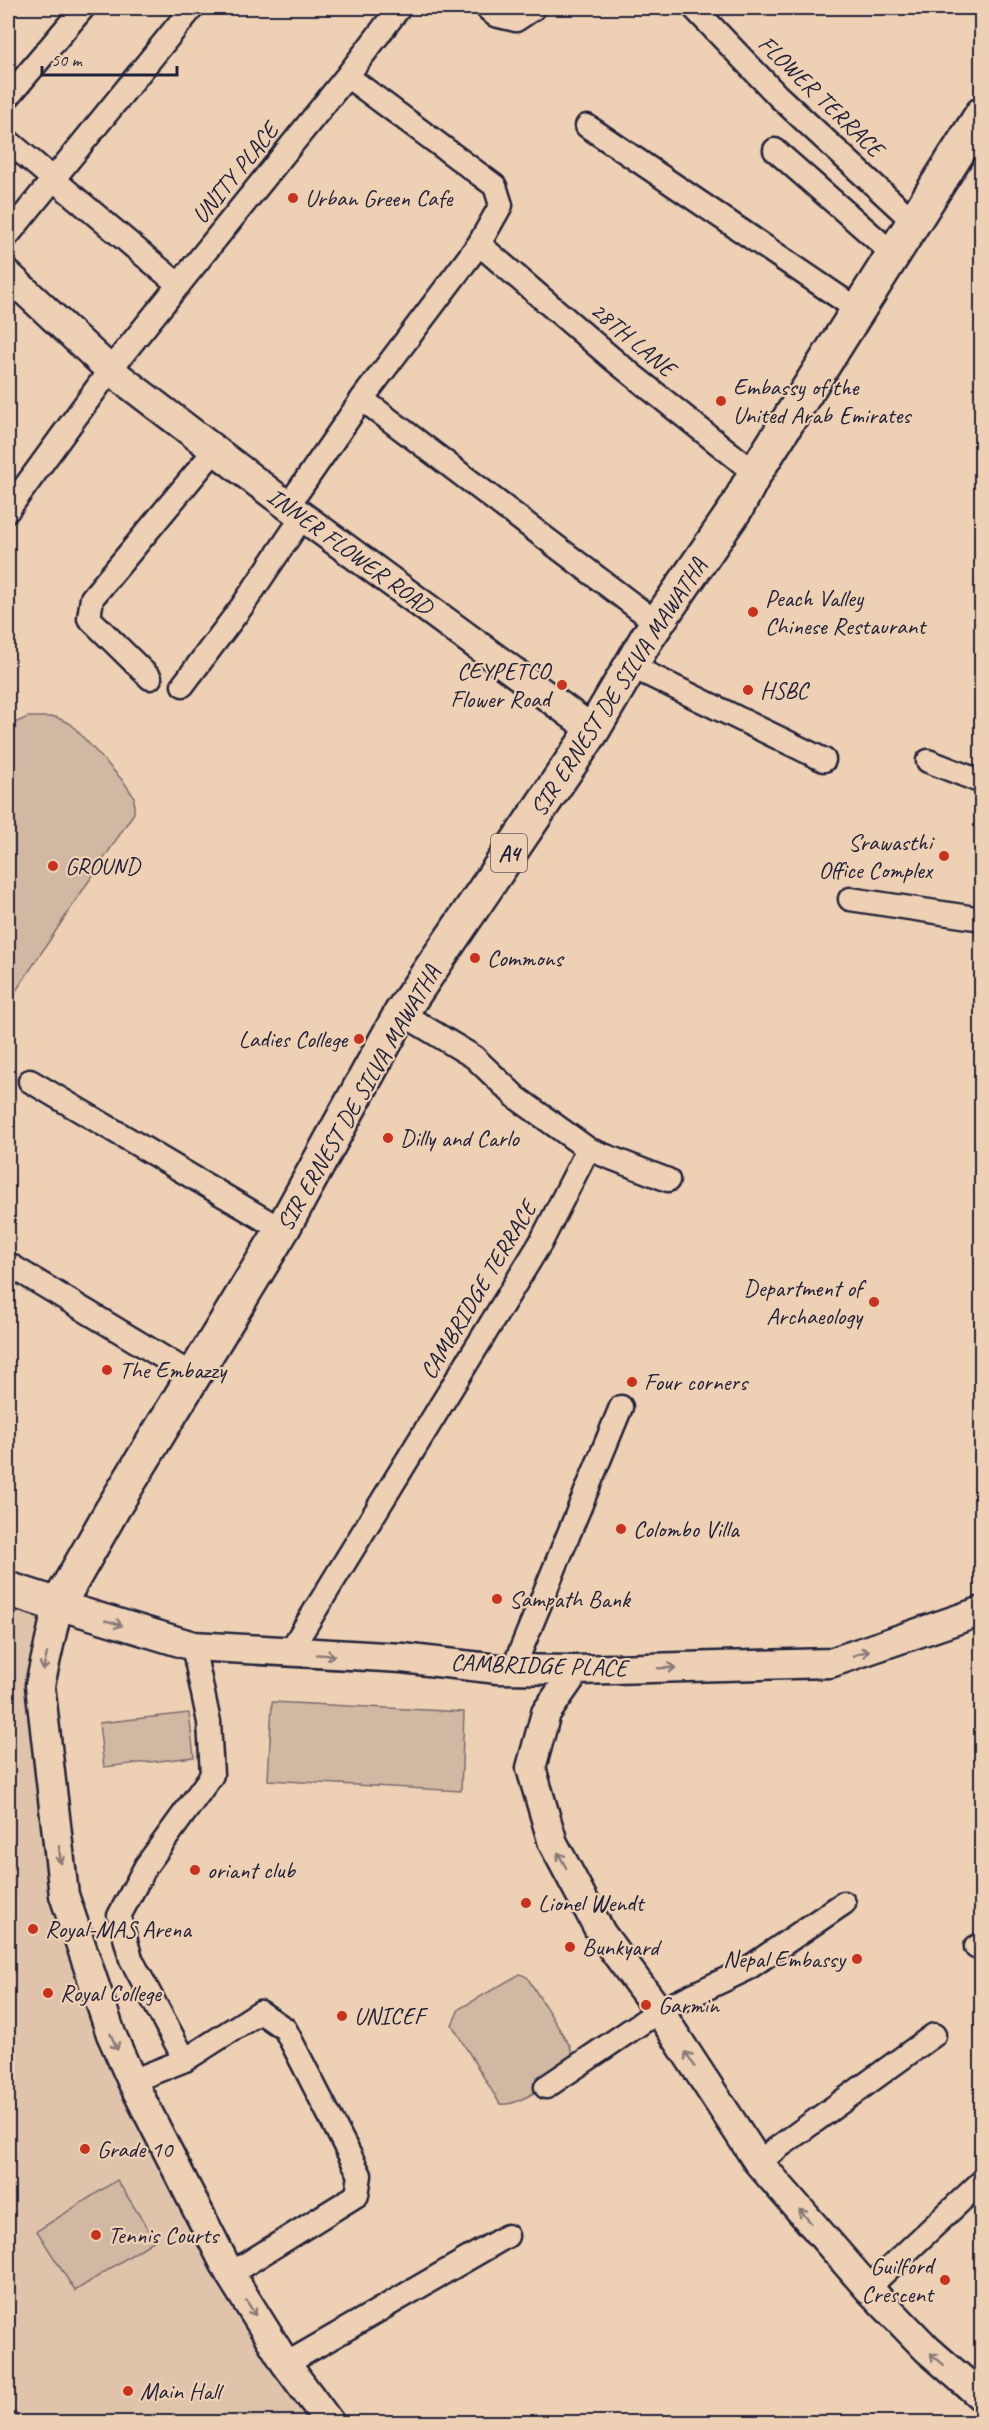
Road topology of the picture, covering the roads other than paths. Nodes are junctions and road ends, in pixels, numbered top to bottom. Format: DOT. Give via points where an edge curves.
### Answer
graph roads {
  1 [pos="83,8"];
  2 [pos="192,8"];
  3 [pos="399,8"];
  4 [pos="487,8"];
  5 [pos="534,8"];
  6 [pos="694,8"];
  7 [pos="347,76"];
  8 [pos="8,97"];
  9 [pos="981,114"];
  10 [pos="587,126"];
  11 [pos="8,141"];
  12 [pos="775,150"];
  13 [pos="53,180"];
  14 [pos="913,221"];
  15 [pos="8,235"];
  16 [pos="479,244"];
  17 [pos="892,253"];
  18 [pos="8,275"];
  19 [pos="179,285"];
  20 [pos="858,310"];
  21 [pos="110,370"];
  22 [pos="362,399"];
  23 [pos="215,450"];
  24 [pos="755,473"];
  25 [pos="8,510"];
  26 [pos="296,511"];
  27 [pos="657,623"];
  28 [pos="631,666"];
  29 [pos="150,678"];
  30 [pos="183,685"];
  31 [pos="592,730"];
  32 [pos="824,760"];
  33 [pos="928,761"];
  34 [pos="981,782"];
  35 [pos="850,899"];
  36 [pos="981,920"];
  37 [pos="401,1013"];
  38 [pos="30,1080"];
  39 [pos="588,1149"];
  40 [pos="668,1180"];
  41 [pos="282,1230"];
  42 [pos="8,1264"];
  43 [pos="194,1376"];
  44 [pos="621,1407"];
  45 [pos="8,1589"];
  46 [pos="58,1605"];
  47 [pos="981,1611"];
  48 [pos="193,1646"];
  49 [pos="289,1653"];
  50 [pos="513,1670"];
  51 [pos="576,1670"];
  52 [pos="844,1904"];
  53 [pos="659,2011"];
  54 [pos="934,2035"];
  55 [pos="185,2060"];
  56 [pos="132,2081"];
  57 [pos="546,2086"];
  58 [pos="758,2162"];
  59 [pos="981,2181"];
  60 [pos="507,2236"];
  61 [pos="230,2274"];
  62 [pos="868,2288"];
  63 [pos="286,2364"];
  64 [pos="981,2395"];
  65 [pos="329,2422"];
  1 -- 8 [label="street"];
  2 -- 13 [label="street"];
  3 -- 7 [label="street, UNITY PLACE"];
  4 -- 5 [label="street" via="495,15 516,20"];
  6 -- 14 [label="street, FLOWER TERRACE" via="778,96"];
  7 -- 16 [label="street" via="495,186 501,205"];
  7 -- 19 [label="street, UNITY PLACE"];
  9 -- 14 [label="highway, SIR ERNEST DE SILVA MAWATHA / A4"];
  10 -- 20 [label="street"];
  11 -- 13 [label="street"];
  12 -- 17 [label="street"];
  13 -- 15 [label="street"];
  13 -- 19 [label="street"];
  14 -- 17 [label="highway, SIR ERNEST DE SILVA MAWATHA / A4"];
  16 -- 22 [label="street"];
  16 -- 24 [label="street, 28TH LANE" via="615,361"];
  17 -- 20 [label="highway, SIR ERNEST DE SILVA MAWATHA / A4"];
  18 -- 21 [label="main road, INNER FLOWER ROAD"];
  19 -- 21 [label="street, UNITY PLACE"];
  20 -- 24 [label="highway, SIR ERNEST DE SILVA MAWATHA / A4"];
  21 -- 23 [label="main road, INNER FLOWER ROAD"];
  21 -- 25 [label="street, UNITY PLACE"];
  22 -- 26 [label="street"];
  22 -- 27 [label="street"];
  23 -- 26 [label="main road, INNER FLOWER ROAD"];
  23 -- 29 [label="street" via="92,598 89,618"];
  24 -- 27 [label="highway, SIR ERNEST DE SILVA MAWATHA / A4" via="737,507"];
  26 -- 30 [label="street" via="243,605"];
  26 -- 31 [label="main road, INNER FLOWER ROAD"];
  27 -- 28 [label="highway, SIR ERNEST DE SILVA MAWATHA / A4"];
  28 -- 31 [label="highway, SIR ERNEST DE SILVA MAWATHA / A4"];
  28 -- 32 [label="street"];
  31 -- 37 [label="highway, SIR ERNEST DE SILVA MAWATHA / A4"];
  33 -- 34 [label="street"];
  35 -- 36 [label="street"];
  37 -- 39 [label="street" via="474,1057 517,1098"];
  37 -- 41 [label="highway, SIR ERNEST DE SILVA MAWATHA / A4"];
  38 -- 41 [label="street"];
  39 -- 40 [label="street"];
  39 -- 49 [label="street, CAMBRIDGE TERRACE" via="541,1242"];
  41 -- 43 [label="highway, SIR ERNEST DE SILVA MAWATHA / A4"];
  42 -- 43 [label="street"];
  43 -- 46 [label="highway, SIR ERNEST DE SILVA MAWATHA / A4"];
  44 -- 50 [label="street"];
  45 -- 46 [label="highway"];
  46 -- 48 [label="main road, CAMBRIDGE PLACE, one-way"];
  46 -- 56 [label="main road, one-way" via="40,1684 64,1895 111,2034"];
  51 -- 47 [label="main road, CAMBRIDGE PLACE, one-way" via="831,1663"];
  48 -- 49 [label="main road, CAMBRIDGE PLACE"];
  48 -- 55 [label="street" via="209,1722 212,1775 146,1866 119,1916 131,1959"];
  49 -- 50 [label="main road, CAMBRIDGE PLACE, one-way" via="402,1658"];
  50 -- 51 [label="main road, CAMBRIDGE PLACE"];
  53 -- 51 [label="main road, one-way" via="601,1933 553,1844 531,1768 546,1713"];
  52 -- 53 [label="street" via="747,1969"];
  53 -- 57 [label="street"];
  58 -- 53 [label="main road, one-way"];
  54 -- 58 [label="street"];
  55 -- 56 [label="street"];
  55 -- 61 [label="street" via="260,2012 285,2029 360,2175 357,2195"];
  56 -- 61 [label="main road"];
  62 -- 58 [label="main road, one-way"];
  59 -- 62 [label="street"];
  60 -- 63 [label="street"];
  61 -- 63 [label="main road, one-way"];
  64 -- 62 [label="main road, one-way" via="928,2350"];
  63 -- 65 [label="main road"];
}
